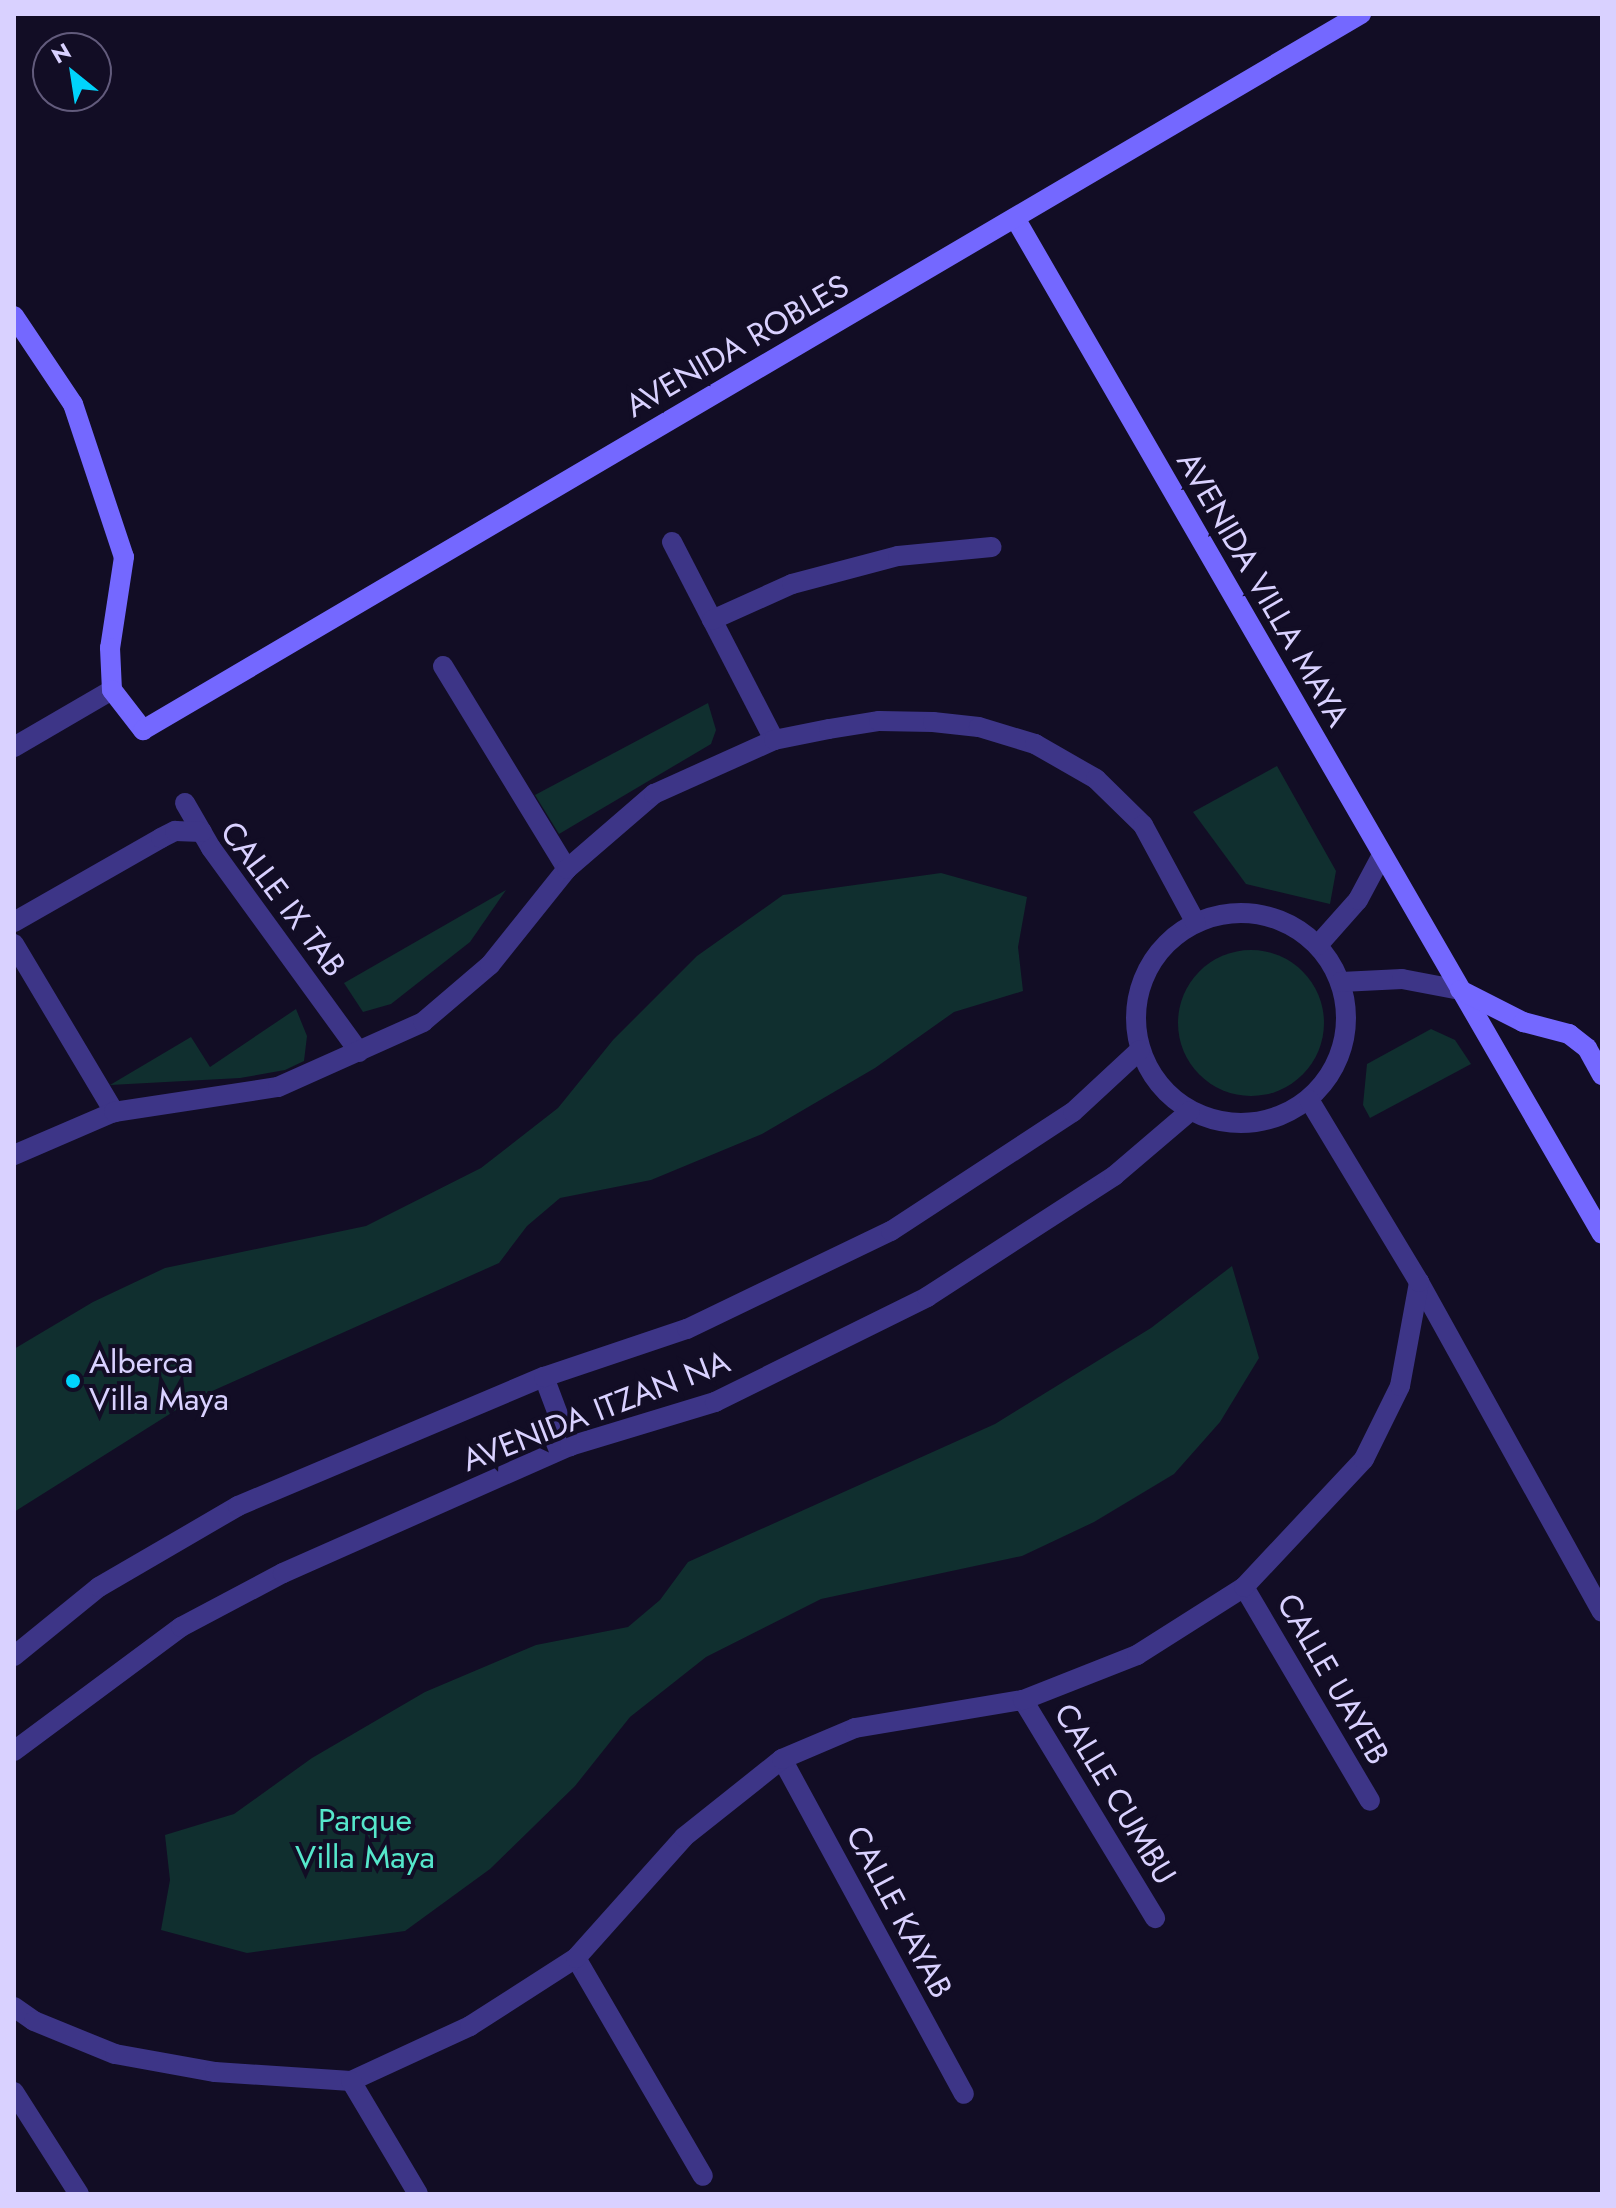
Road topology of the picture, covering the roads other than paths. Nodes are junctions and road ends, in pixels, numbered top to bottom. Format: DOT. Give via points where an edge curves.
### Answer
graph roads {
  1 [pos="1361,14"];
  2 [pos="1015,218"];
  3 [pos="14,316"];
  4 [pos="672,542"];
  5 [pos="992,547"];
  6 [pos="712,620"];
  7 [pos="443,666"];
  8 [pos="112,690"];
  9 [pos="774,740"];
  10 [pos="14,747"];
  11 [pos="185,803"];
  12 [pos="202,832"];
  13 [pos="1382,855"];
  14 [pos="567,869"];
  15 [pos="14,922"];
  16 [pos="1196,923"];
  17 [pos="14,944"];
  18 [pos="1318,945"];
  19 [pos="1341,982"];
  20 [pos="1460,990"];
  21 [pos="1140,1050"];
  22 [pos="359,1052"];
  23 [pos="1602,1075"];
  24 [pos="1309,1100"];
  25 [pos="1190,1111"];
  26 [pos="114,1112"];
  27 [pos="14,1155"];
  28 [pos="1602,1234"];
  29 [pos="1419,1282"];
  30 [pos="544,1377"];
  31 [pos="570,1446"];
  32 [pos="1244,1587"];
  33 [pos="1602,1612"];
  34 [pos="14,1656"];
  35 [pos="1023,1700"];
  36 [pos="14,1751"];
  37 [pos="782,1759"];
  38 [pos="1370,1801"];
  39 [pos="1155,1918"];
  40 [pos="576,1958"];
  41 [pos="14,2007"];
  42 [pos="351,2081"];
  43 [pos="14,2092"];
  44 [pos="964,2094"];
  45 [pos="703,2176"];
  46 [pos="79,2194"];
  47 [pos="418,2194"];
  1 -- 2 [label="main road, AVENIDA ROBLES"];
  2 -- 8 [label="main road, AVENIDA ROBLES" via="143,730"];
  2 -- 13 [label="main road, AVENIDA VILLA MAYA"];
  3 -- 8 [label="main road" via="73,404 124,557 110,648"];
  4 -- 6 [label="street"];
  5 -- 6 [label="street" via="898,556 792,584"];
  6 -- 9 [label="street"];
  7 -- 14 [label="street"];
  8 -- 10 [label="street"];
  9 -- 14 [label="street" via="654,794"];
  9 -- 16 [label="street" via="893,721 979,727 1035,744 1096,779 1143,825"];
  11 -- 12 [label="street"];
  12 -- 15 [label="street, CALLE IX TAB" via="175,831"];
  12 -- 22 [label="street, CALLE IX TAB"];
  13 -- 18 [label="street" via="1358,900"];
  13 -- 20 [label="main road, AVENIDA VILLA MAYA"];
  14 -- 22 [label="street" via="490,965 423,1022"];
  16 -- 18 [label="street" via="1227,914 1260,914 1291,925"];
  16 -- 21 [label="street" via="1151,963 1139,991 1135,1021"];
  17 -- 26 [label="street"];
  18 -- 19 [label="street"];
  19 -- 20 [label="street" via="1402,979"];
  19 -- 24 [label="street" via="1348,1013 1344,1045 1331,1075"];
  20 -- 23 [label="main road" via="1523,1022 1569,1034 1587,1048"];
  20 -- 28 [label="main road, AVENIDA VILLA MAYA"];
  21 -- 25 [label="street" via="1152,1075"];
  21 -- 30 [label="street, AVENIDA ITZAN NA" via="1073,1112 891,1231 687,1329"];
  22 -- 26 [label="street" via="278,1087"];
  24 -- 25 [label="street" via="1282,1116 1251,1124 1220,1122"];
  24 -- 29 [label="street"];
  25 -- 31 [label="street, AVENIDA ITZAN NA" via="1114,1176 927,1297 715,1402"];
  26 -- 27 [label="street"];
  29 -- 32 [label="street" via="1400,1386 1364,1459"];
  29 -- 33 [label="street"];
  30 -- 31 [label="street"];
  30 -- 34 [label="street, AVENIDA ITZAN NA" via="238,1506 99,1587"];
  31 -- 36 [label="street, AVENIDA ITZAN NA" via="283,1573 181,1627"];
  32 -- 35 [label="street" via="1137,1655"];
  32 -- 38 [label="street, CALLE UAYEB"];
  35 -- 37 [label="street" via="855,1728"];
  35 -- 39 [label="street, CALLE CUMBU"];
  37 -- 40 [label="street" via="684,1837"];
  37 -- 44 [label="street, CALLE KAYAB"];
  40 -- 42 [label="street" via="470,2026"];
  40 -- 45 [label="street"];
  41 -- 42 [label="street" via="34,2021 115,2054 215,2072"];
  42 -- 47 [label="street"];
  43 -- 46 [label="street"];
}
